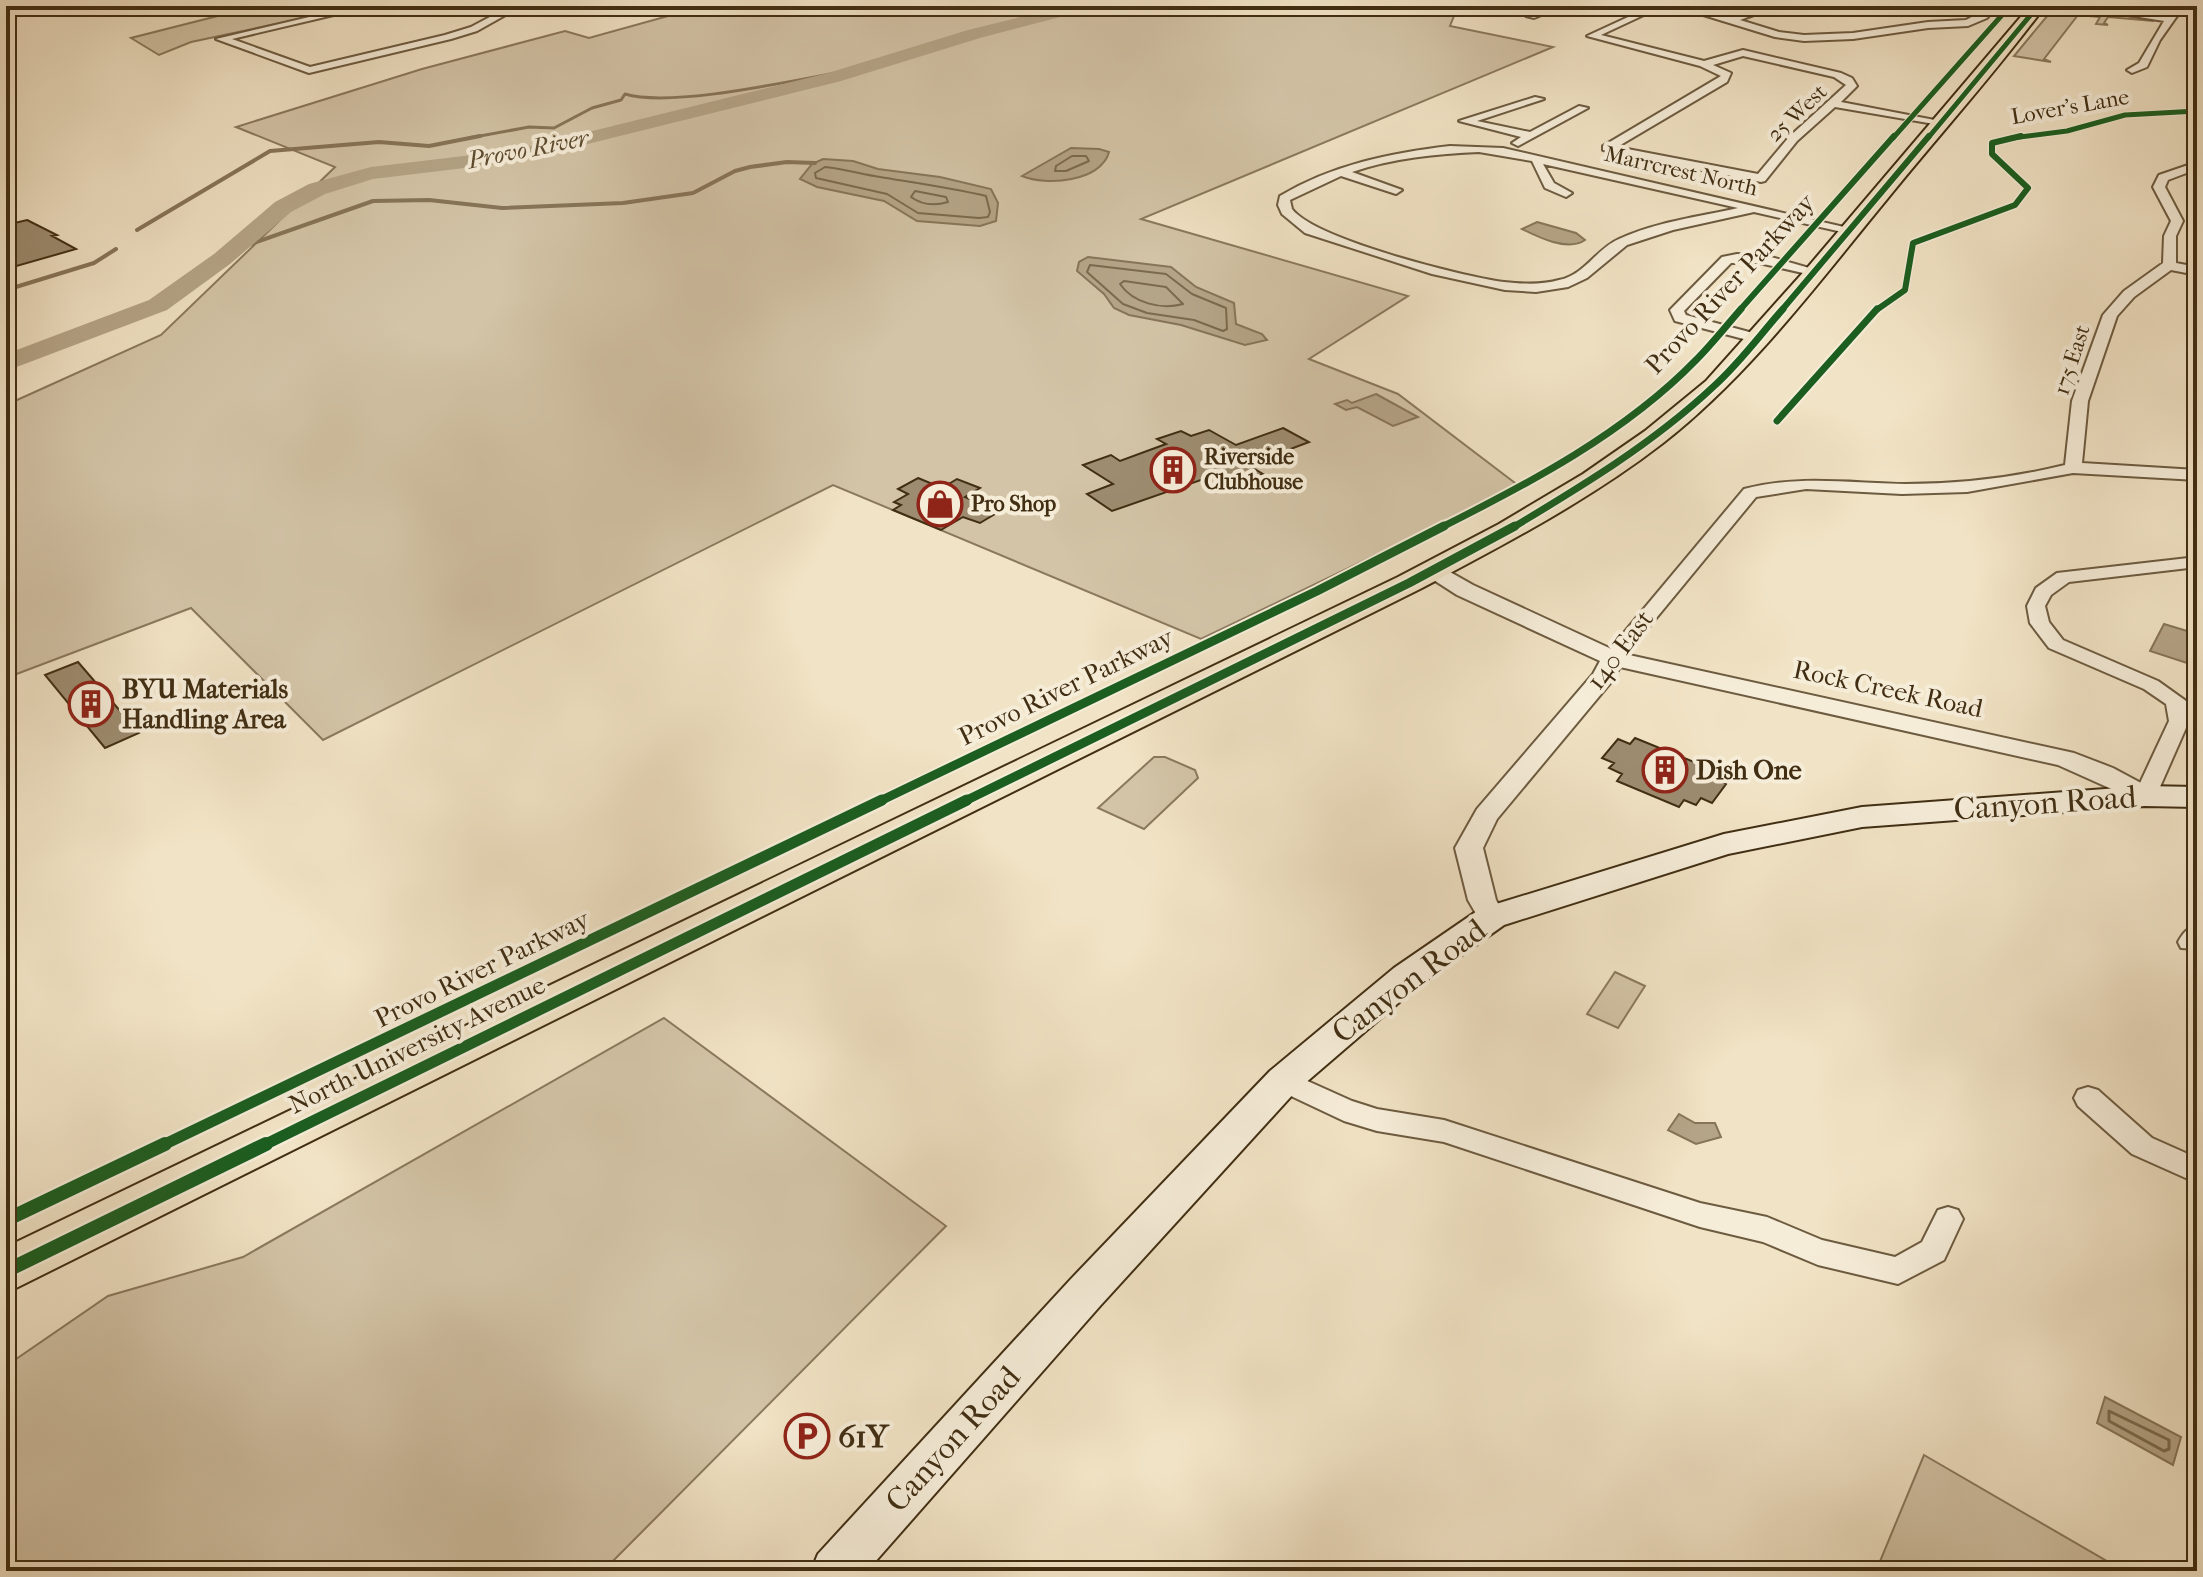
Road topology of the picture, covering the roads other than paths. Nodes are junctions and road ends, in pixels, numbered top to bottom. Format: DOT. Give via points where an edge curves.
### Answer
graph roads {
  1 [pos="368,6"];
  2 [pos="1560,6"];
  3 [pos="1774,6"];
  4 [pos="1984,6"];
  5 [pos="2038,6"];
  6 [pos="2075,6"];
  7 [pos="2180,6"];
  8 [pos="1694,7"];
  9 [pos="1656,8"];
  10 [pos="504,9"];
  11 [pos="518,11"];
  12 [pos="1531,16"];
  13 [pos="2171,19"];
  14 [pos="1731,20"];
  15 [pos="1704,64"];
  16 [pos="2132,70"];
  17 [pos="1539,99"];
  18 [pos="1836,104"];
  19 [pos="1583,108"];
  20 [pos="1940,122"];
  21 [pos="1531,136"];
  22 [pos="1503,151"];
  23 [pos="1541,160"];
  24 [pos="2197,165"];
  25 [pos="1339,172"];
  26 [pos="1396,190"];
  27 [pos="1566,193"];
  28 [pos="1753,208"];
  29 [pos="1851,230"];
  30 [pos="2169,265"];
  31 [pos="2197,271"];
  32 [pos="1816,272"];
  33 [pos="1759,339"];
  34 [pos="2073,468"];
  35 [pos="2197,475"];
  36 [pos="2197,562"];
  37 [pos="1434,570"];
  38 [pos="1613,658"];
  39 [pos="2145,796"];
  40 [pos="2197,797"];
  41 [pos="1492,917"];
  42 [pos="1283,1081"];
  43 [pos="2088,1098"];
  44 [pos="2197,1171"];
  45 [pos="1948,1219"];
  46 [pos="6,1271"];
  47 [pos="835,1571"];
  1 -- 10 [label="street" via="221,39 309,70 474,29"];
  2 -- 12 [label="street"];
  3 -- 14 [label="street"];
  4 -- 14 [label="street" via="1984,16 1968,23 1842,37 1789,37"];
  5 -- 20 [label="highway, North University Avenue"];
  6 -- 13 [label="street"];
  7 -- 13 [label="street"];
  8 -- 14 [label="street"];
  9 -- 15 [label="street" via="1592,36"];
  10 -- 11 [label="street"];
  13 -- 16 [label="street" via="2143,65"];
  15 -- 18 [label="street, 25 West" via="1743,53 1845,78 1852,86"];
  15 -- 18 [label="street, 25 West" via="1726,73 1726,78 1607,148 1761,178 1793,139"];
  17 -- 21 [label="street" via="1464,121"];
  18 -- 20 [label="street"];
  19 -- 21 [label="street"];
  20 -- 29 [label="highway, North University Avenue"];
  21 -- 22 [label="street"];
  22 -- 23 [label="street, Marrcrest North"];
  22 -- 25 [label="street, Marrcrest North" via="1446,150"];
  23 -- 27 [label="street" via="1537,163 1549,185"];
  23 -- 28 [label="street, Marrcrest North"];
  24 -- 30 [label="street" via="2163,178 2159,187 2177,221 2170,236"];
  25 -- 26 [label="street"];
  25 -- 28 [label="street, Marrcrest North" via="1284,199 1289,216 1309,230 1476,281 1542,288 1591,271 1618,244"];
  28 -- 29 [label="street, Marrcrest North"];
  29 -- 32 [label="highway, North University Avenue"];
  30 -- 31 [label="street"];
  30 -- 34 [label="street, 175 East" via="2110,315 2080,401"];
  32 -- 33 [label="highway, North University Avenue"];
  32 -- 33 [label="street" via="1749,258 1727,260 1677,310 1680,318 1691,322"];
  33 -- 37 [label="highway, North University Avenue" via="1715,386 1624,459"];
  34 -- 35 [label="street"];
  34 -- 38 [label="street, 140 East" via="1947,489 1808,483 1750,493"];
  36 -- 39 [label="street" via="2064,577 2043,592 2036,606 2040,623 2056,644 2176,701 2179,721"];
  37 -- 38 [label="street, Rock Creek Road" via="1465,590"];
  37 -- 46 [label="highway, North University Avenue"];
  38 -- 39 [label="street, Rock Creek Road" via="2065,759"];
  38 -- 41 [label="street, 140 East" via="1604,676 1486,815 1469,848 1482,900"];
  39 -- 40 [label="main road, Canyon Road"];
  39 -- 41 [label="main road, Canyon Road" via="1862,817 1724,844"];
  41 -- 42 [label="main road, Canyon Road" via="1406,977"];
  42 -- 45 [label="street" via="1344,1110 1444,1131 1700,1215 1767,1230 1818,1252 1898,1271 1933,1251"];
  42 -- 47 [label="main road, Canyon Road"];
  43 -- 44 [label="street" via="2142,1146"];
}
